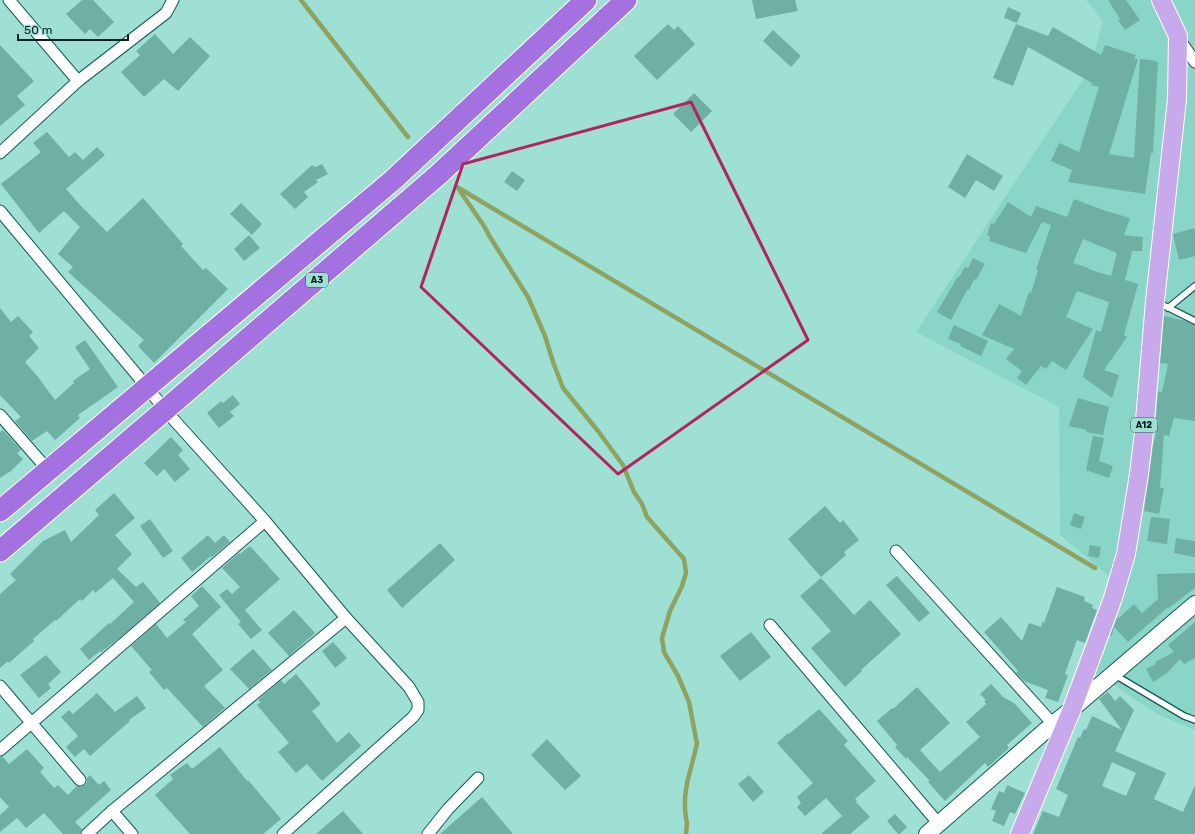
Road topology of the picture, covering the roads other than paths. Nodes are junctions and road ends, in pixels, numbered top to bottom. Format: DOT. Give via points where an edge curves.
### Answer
graph roads {
  1 [pos="9,0"];
  2 [pos="173,0"];
  3 [pos="586,0"];
  4 [pos="626,0"];
  5 [pos="1161,0"];
  6 [pos="1178,36"];
  7 [pos="1194,60"];
  8 [pos="78,81"];
  9 [pos="0,153"];
  10 [pos="0,211"];
  11 [pos="1195,286"];
  12 [pos="1162,304"];
  13 [pos="1195,321"];
  14 [pos="147,387"];
  15 [pos="165,410"];
  16 [pos="0,415"];
  17 [pos="48,470"];
  18 [pos="0,511"];
  19 [pos="264,520"];
  20 [pos="0,550"];
  21 [pos="896,552"];
  22 [pos="1195,604"];
  23 [pos="346,618"];
  24 [pos="770,625"];
  25 [pos="1113,674"];
  26 [pos="0,686"];
  27 [pos="1072,709"];
  28 [pos="1195,720"];
  29 [pos="31,723"];
  30 [pos="1053,724"];
  31 [pos="0,750"];
  32 [pos="478,778"];
  33 [pos="80,780"];
  34 [pos="112,811"];
  35 [pos="933,829"];
  36 [pos="87,834"];
  37 [pos="132,834"];
  38 [pos="283,834"];
  39 [pos="428,834"];
  40 [pos="1020,834"];
  1 -- 8 [label="street"];
  2 -- 8 [label="street" via="166,13"];
  3 -- 14 [label="highway" via="393,180"];
  4 -- 15 [label="highway, A3" via="438,175"];
  5 -- 6 [label="main road, A12"];
  6 -- 7 [label="street"];
  6 -- 12 [label="main road, A12" via="1177,99"];
  8 -- 9 [label="street"];
  10 -- 14 [label="street"];
  11 -- 12 [label="lane"];
  12 -- 13 [label="lane"];
  12 -- 27 [label="main road, A12" via="1126,554 1114,598"];
  14 -- 15 [label="street"];
  14 -- 17 [label="highway"];
  15 -- 19 [label="street"];
  15 -- 20 [label="highway, A3"];
  16 -- 17 [label="street"];
  17 -- 18 [label="highway"];
  19 -- 23 [label="street"];
  19 -- 29 [label="street"];
  21 -- 30 [label="street"];
  22 -- 25 [label="street"];
  23 -- 34 [label="street"];
  23 -- 38 [label="street" via="409,687 418,702 418,710"];
  24 -- 35 [label="street"];
  25 -- 27 [label="street"];
  25 -- 28 [label="lane"];
  26 -- 29 [label="street"];
  27 -- 30 [label="street"];
  27 -- 40 [label="main road, A12"];
  29 -- 31 [label="street"];
  29 -- 33 [label="street"];
  30 -- 35 [label="street"];
  32 -- 39 [label="street"];
  34 -- 36 [label="street"];
  34 -- 37 [label="street"];
}
